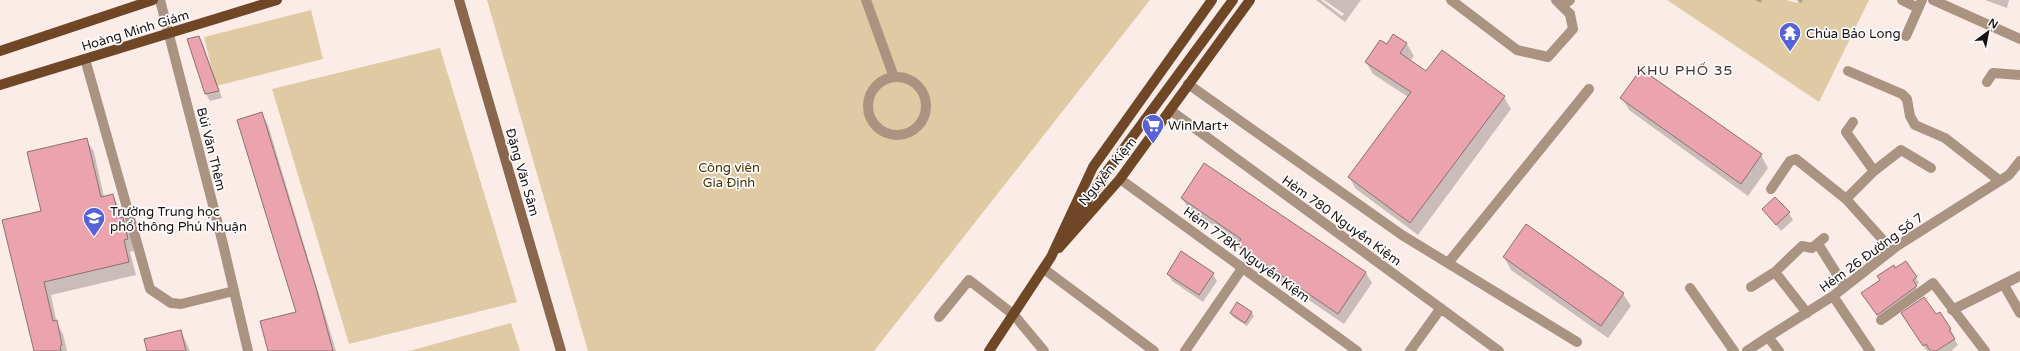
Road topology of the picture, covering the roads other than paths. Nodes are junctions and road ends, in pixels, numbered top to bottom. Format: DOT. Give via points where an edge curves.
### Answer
graph roads {
  1 [pos="153,0"];
  2 [pos="160,0"];
  3 [pos="277,0"];
  4 [pos="460,0"];
  5 [pos="866,0"];
  6 [pos="1212,0"];
  7 [pos="1233,0"];
  8 [pos="1250,0"];
  9 [pos="1451,0"];
  10 [pos="1902,0"];
  11 [pos="1933,0"];
  12 [pos="1563,2"];
  13 [pos="1920,4"];
  14 [pos="169,33"];
  15 [pos="1906,36"];
  16 [pos="2020,39"];
  17 [pos="0,51"];
  18 [pos="85,59"];
  19 [pos="1848,71"];
  20 [pos="2020,76"];
  21 [pos="894,77"];
  22 [pos="1987,82"];
  23 [pos="1188,84"];
  24 [pos="0,85"];
  25 [pos="1589,89"];
  26 [pos="1170,110"];
  27 [pos="1853,122"];
  28 [pos="2020,161"];
  29 [pos="1931,168"];
  30 [pos="1874,171"];
  31 [pos="1120,179"];
  32 [pos="2000,181"];
  33 [pos="1771,189"];
  34 [pos="1846,199"];
  35 [pos="1892,250"];
  36 [pos="1051,258"];
  37 [pos="1448,263"];
  38 [pos="1243,267"];
  39 [pos="1044,269"];
  40 [pos="1775,272"];
  41 [pos="2020,276"];
  42 [pos="2004,284"];
  43 [pos="1751,287"];
  44 [pos="1845,287"];
  45 [pos="1690,288"];
  46 [pos="234,290"];
  47 [pos="1833,296"];
  48 [pos="1441,308"];
  49 [pos="1952,310"];
  50 [pos="1806,313"];
  51 [pos="2020,313"];
  52 [pos="1014,314"];
  53 [pos="939,317"];
  54 [pos="1881,320"];
  55 [pos="1768,338"];
  56 [pos="1576,342"];
  57 [pos="248,351"];
  58 [pos="560,351"];
  59 [pos="989,351"];
  60 [pos="1044,351"];
  61 [pos="1154,351"];
  62 [pos="1185,351"];
  63 [pos="1357,351"];
  64 [pos="1410,351"];
  65 [pos="1499,351"];
  66 [pos="1734,351"];
  67 [pos="1747,351"];
  68 [pos="1778,351"];
  69 [pos="1870,351"];
  70 [pos="1985,351"];
  1 -- 17 [label="main road"];
  2 -- 14 [label="street, Bùi Văn Thêm"];
  3 -- 14 [label="main road, Hoàng Minh Giám"];
  4 -- 58 [label="street, Đặng Văn Sâm"];
  5 -- 21 [label="street"];
  6 -- 36 [label="main road, Nguyễn Kiệm" via="1093,167"];
  7 -- 36 [label="main road" via="1104,174"];
  8 -- 23 [label="main road, Nguyễn Kiệm"];
  9 -- 12 [label="street" via="1517,50 1548,57 1573,29 1570,14"];
  10 -- 13 [label="street"];
  11 -- 16 [label="street"];
  13 -- 15 [label="street"];
  14 -- 18 [label="main road, Hoàng Minh Giám"];
  14 -- 46 [label="street, Bùi Văn Thêm"];
  18 -- 24 [label="main road, Hoàng Minh Giám"];
  18 -- 46 [label="street" via="150,289 171,303 181,304"];
  19 -- 32 [label="street" via="1902,94 1907,99 1910,116 1915,125 1945,138"];
  20 -- 22 [label="street" via="1993,74"];
  21 -- 21 [label="street" via="879,83 872,90 867,107 874,125 881,131 899,135 917,127 922,121 926,105 922,93 915,84 908,79"];
  23 -- 26 [label="main road, Nguyễn Kiệm"];
  23 -- 37 [label="street" via="1402,235"];
  25 -- 37 [label="street"];
  26 -- 31 [label="main road, Nguyễn Kiệm"];
  26 -- 48 [label="street, Hẻm 780 Nguyễn Kiệm"];
  27 -- 30 [label="street" via="1846,132"];
  28 -- 32 [label="street, Hẻm 26 Đường Số 7" via="2009,175"];
  29 -- 30 [label="street" via="1901,150"];
  30 -- 34 [label="street"];
  31 -- 36 [label="main road, Nguyễn Kiệm"];
  31 -- 38 [label="street, Hẻm 778K Nguyễn Kiệm"];
  32 -- 35 [label="street, Hẻm 26 Đường Số 7"];
  33 -- 34 [label="street" via="1793,159"];
  34 -- 35 [label="street"];
  35 -- 44 [label="street, Hẻm 26 Đường Số 7"];
  36 -- 39 [label="main road, Nguyễn Kiệm"];
  37 -- 56 [label="street"];
  38 -- 62 [label="street"];
  38 -- 63 [label="street, Hẻm 778K Nguyễn Kiệm"];
  39 -- 52 [label="main road, Nguyễn Kiệm"];
  39 -- 61 [label="street"];
  40 -- 43 [label="street"];
  40 -- 44 [label="street" via="1802,246 1812,248 1821,241"];
  40 -- 50 [label="street"];
  41 -- 42 [label="street"];
  42 -- 49 [label="street"];
  42 -- 51 [label="street"];
  44 -- 47 [label="street, Hẻm 26 Đường Số 7"];
  45 -- 66 [label="street"];
  46 -- 57 [label="street, Bùi Văn Thêm"];
  47 -- 50 [label="street, Hẻm 26 Đường Số 7"];
  47 -- 69 [label="street"];
  48 -- 64 [label="street"];
  48 -- 65 [label="street, Hẻm 780 Nguyễn Kiệm"];
  49 -- 54 [label="street" via="1934,283"];
  49 -- 70 [label="street"];
  50 -- 55 [label="street, Hẻm 26 Đường Số 7"];
  52 -- 53 [label="street" via="969,280"];
  52 -- 59 [label="main road, Nguyễn Kiệm"];
  52 -- 60 [label="street"];
  55 -- 67 [label="street, Hẻm 26 Đường Số 7"];
  55 -- 68 [label="street"];
}
